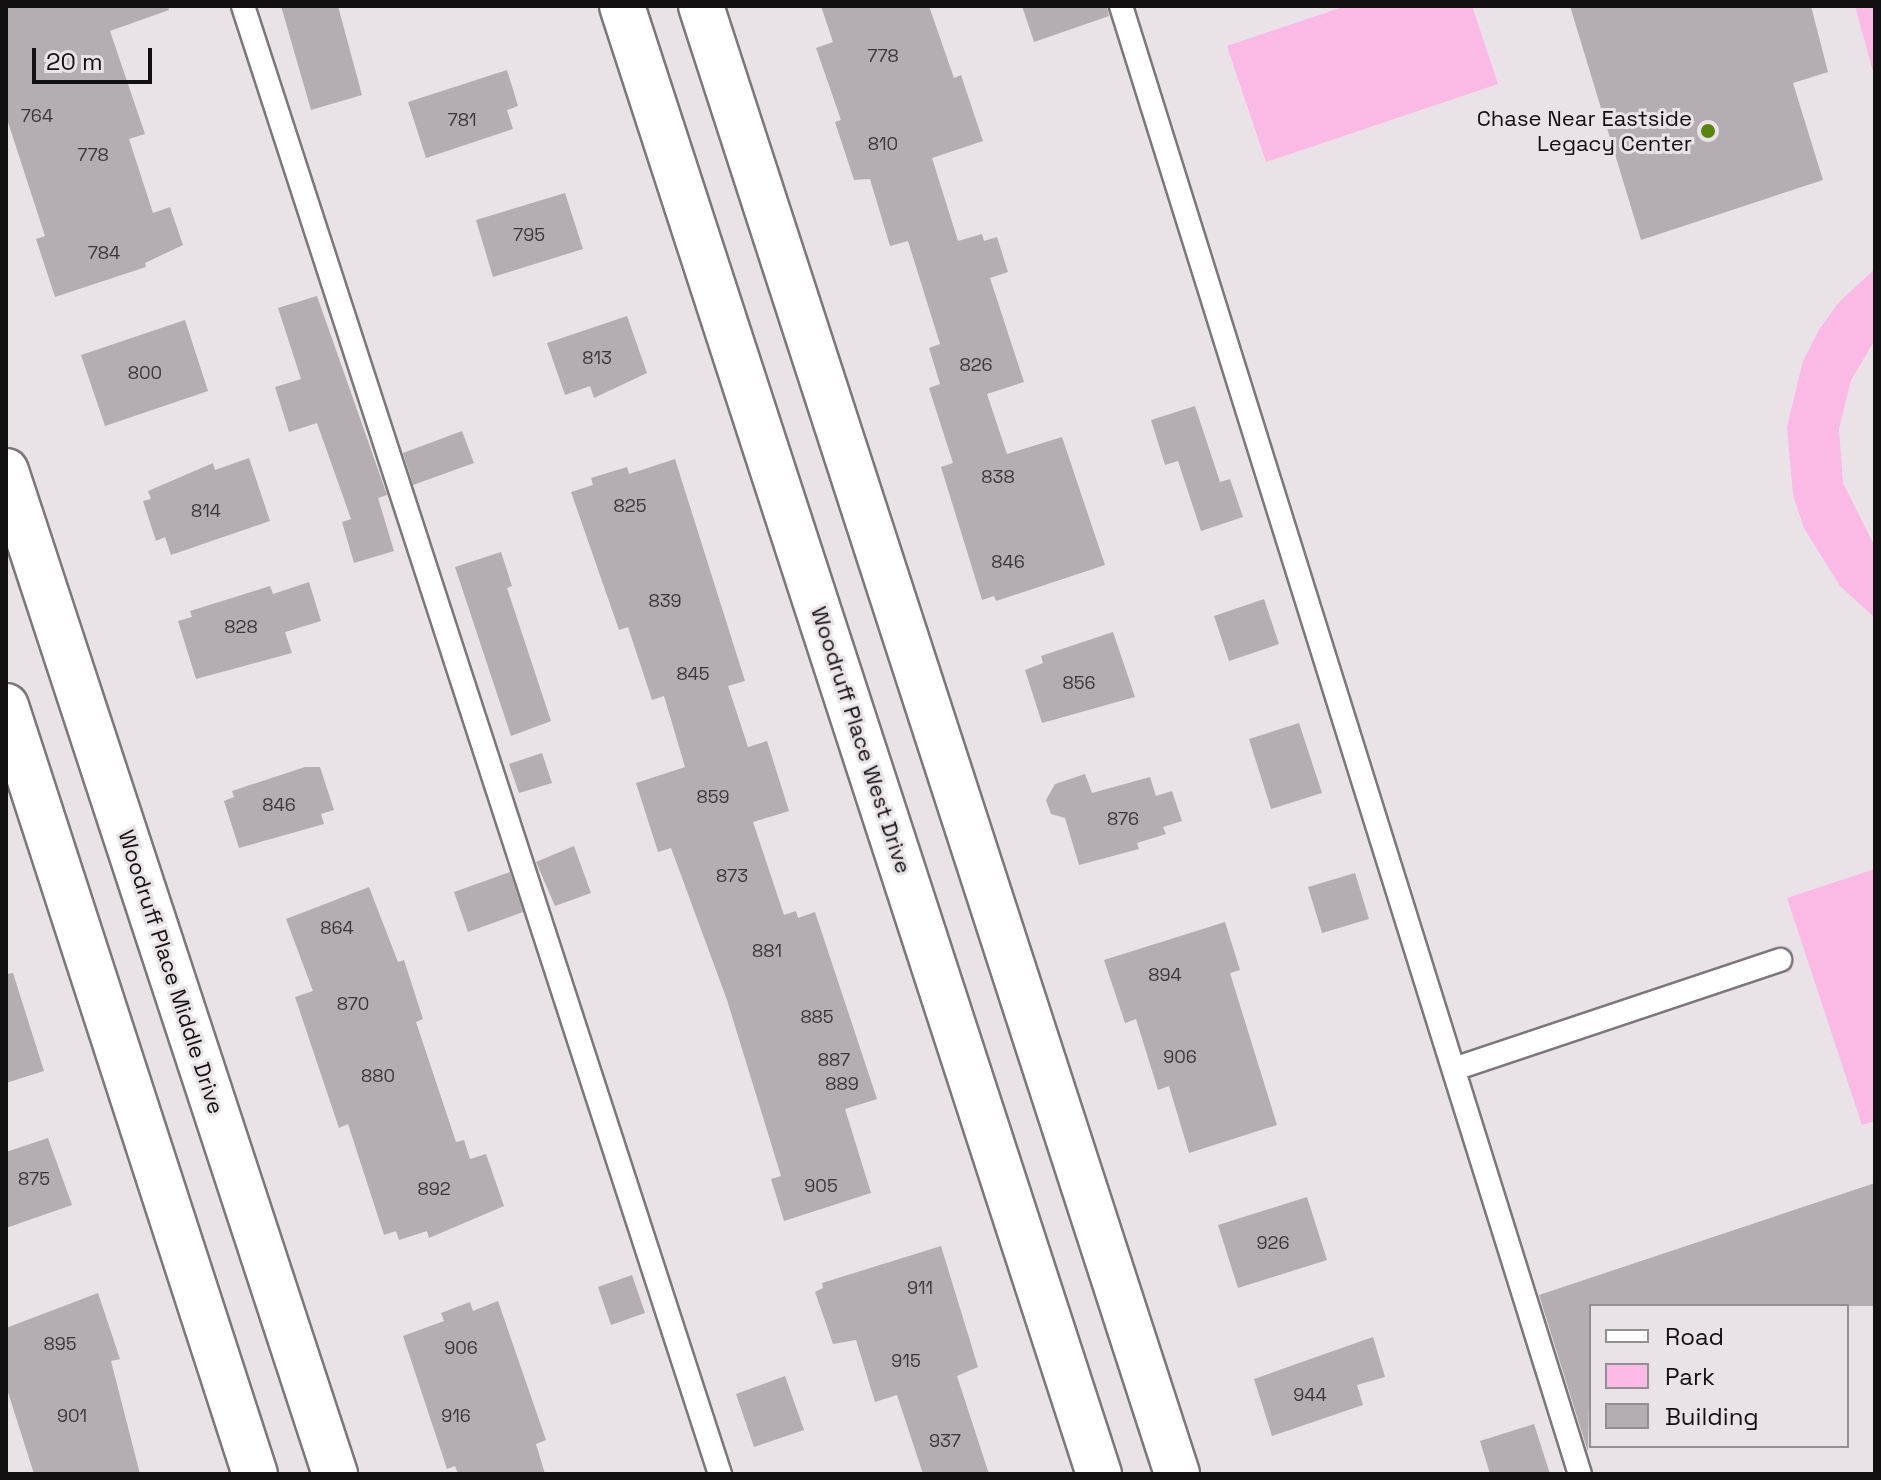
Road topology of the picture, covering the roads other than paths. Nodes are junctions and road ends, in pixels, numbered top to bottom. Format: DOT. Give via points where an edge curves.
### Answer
graph roads {
  1 [pos="243,6"];
  2 [pos="622,6"];
  3 [pos="701,6"];
  4 [pos="1121,6"];
  5 [pos="6,471"];
  6 [pos="6,706"];
  7 [pos="1780,960"];
  8 [pos="1454,1069"];
  9 [pos="255,1474"];
  10 [pos="335,1474"];
  11 [pos="720,1474"];
  12 [pos="1099,1474"];
  13 [pos="1177,1474"];
  14 [pos="1580,1474"];
  1 -- 11 [label="lane"];
  2 -- 12 [label="street, Woodruff Place West Drive"];
  3 -- 13 [label="street"];
  4 -- 8 [label="lane"];
  5 -- 10 [label="street, Woodruff Place Middle Drive"];
  6 -- 9 [label="street"];
  7 -- 8 [label="lane"];
  8 -- 14 [label="lane"];
}
